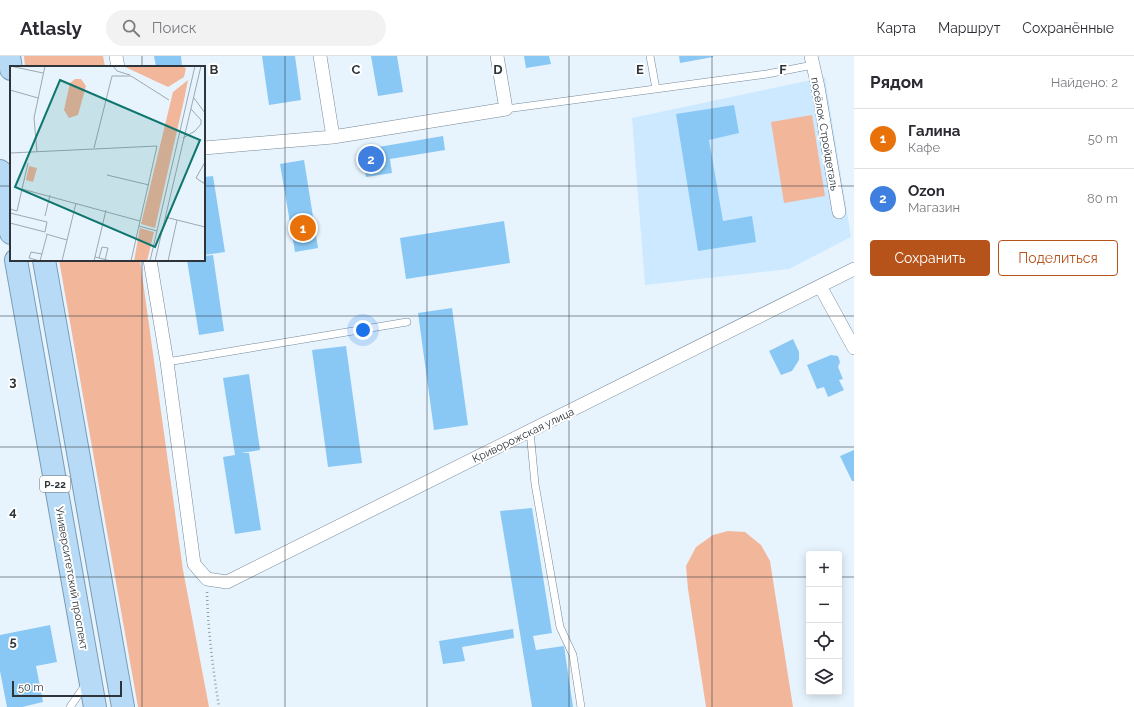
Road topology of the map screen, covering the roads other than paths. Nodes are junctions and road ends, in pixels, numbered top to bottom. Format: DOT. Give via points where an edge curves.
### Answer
graph roads {
  1 [pos="9,56"];
  2 [pos="116,56"];
  3 [pos="320,56"];
  4 [pos="497,56"];
  5 [pos="650,56"];
  6 [pos="812,60"];
  7 [pos="11,66"];
  8 [pos="118,66"];
  9 [pos="656,89"];
  10 [pos="506,109"];
  11 [pos="333,137"];
  12 [pos="205,148"];
  13 [pos="0,171"];
  14 [pos="839,212"];
  15 [pos="10,227"];
  16 [pos="10,233"];
  17 [pos="0,235"];
  18 [pos="16,261"];
  19 [pos="44,261"];
  20 [pos="150,261"];
  21 [pos="854,269"];
  22 [pos="820,286"];
  23 [pos="407,322"];
  24 [pos="854,348"];
  25 [pos="167,362"];
  26 [pos="530,431"];
  27 [pos="90,679"];
  28 [pos="70,707"];
  29 [pos="95,707"];
  30 [pos="122,707"];
  31 [pos="581,707"];
  1 -- 7 [label="highway"];
  2 -- 8 [label="street"];
  3 -- 11 [label="street"];
  4 -- 10 [label="street"];
  5 -- 9 [label="lane"];
  6 -- 9 [label="lane" via="767,74"];
  6 -- 14 [label="street, посёлок Стройдеталь"];
  9 -- 10 [label="lane"];
  10 -- 11 [label="street"];
  11 -- 12 [label="street"];
  13 -- 15 [label="highway"];
  16 -- 17 [label="street"];
  18 -- 27 [label="highway, Университетский проспект / Р-22"];
  19 -- 30 [label="highway, Р-22"];
  20 -- 25 [label="street"];
  21 -- 22 [label="street, Криворожская улица"];
  22 -- 24 [label="street"];
  22 -- 26 [label="street, Криворожская улица"];
  23 -- 25 [label="lane"];
  25 -- 26 [label="street, Криворожская улица" via="194,564 207,579 227,582"];
  26 -- 31 [label="lane" via="535,484 560,627 573,655"];
  27 -- 28 [label="lane"];
  27 -- 29 [label="highway, Университетский проспект / Р-22"];
}
